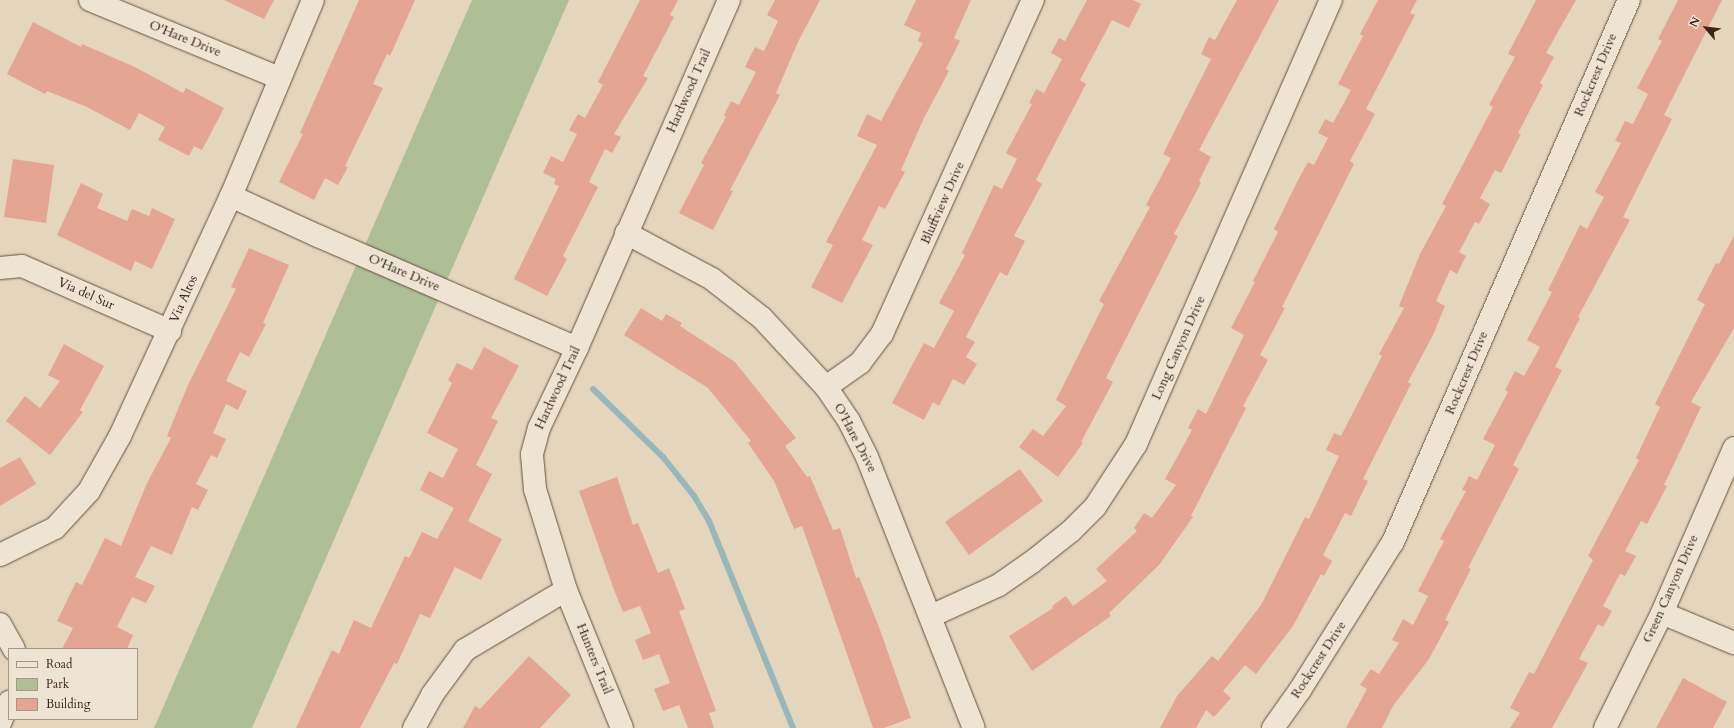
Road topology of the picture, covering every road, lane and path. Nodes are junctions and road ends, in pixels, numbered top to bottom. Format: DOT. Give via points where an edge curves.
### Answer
graph roads {
  1 [pos="90,0"];
  2 [pos="313,0"];
  3 [pos="729,0"];
  4 [pos="1033,0"];
  5 [pos="1330,0"];
  6 [pos="1629,0"];
  7 [pos="280,78"];
  8 [pos="231,196"];
  9 [pos="626,233"];
  10 [pos="0,268"];
  11 [pos="170,331"];
  12 [pos="577,348"];
  13 [pos="826,387"];
  14 [pos="1734,448"];
  15 [pos="0,555"];
  16 [pos="566,590"];
  17 [pos="1662,613"];
  18 [pos="931,616"];
  19 [pos="0,624"];
  20 [pos="1734,644"];
  21 [pos="13,648"];
  22 [pos="8,704"];
  23 [pos="0,723"];
  24 [pos="414,728"];
  25 [pos="622,728"];
  26 [pos="974,728"];
  27 [pos="1273,728"];
  28 [pos="1605,728"];
  1 -- 7 [label="street, O'Hare Drive"];
  2 -- 7 [label="street, Via Altos"];
  3 -- 9 [label="street, Hardwood Trail"];
  4 -- 13 [label="street, Bluffview Drive" via="882,334 860,363"];
  5 -- 18 [label="street, Long Canyon Drive" via="1136,444 1095,507 1071,531 999,585"];
  6 -- 27 [label="street, Rockcrest Drive" via="1393,542 1300,690"];
  7 -- 8 [label="street, Via Altos"];
  8 -- 11 [label="street, Via Altos"];
  8 -- 12 [label="street, O'Hare Drive"];
  9 -- 12 [label="street, Hardwood Trail"];
  9 -- 13 [label="street, O'Hare Drive" via="712,279 762,318"];
  10 -- 11 [label="street, Via del Sur" via="22,266"];
  11 -- 15 [label="street, Via Altos" via="120,436 89,491 55,528"];
  12 -- 16 [label="street, Hardwood Trail" via="539,428 532,454 535,489"];
  13 -- 18 [label="street, O'Hare Drive" via="849,421 867,457"];
  14 -- 17 [label="street, Green Canyon Drive"];
  16 -- 24 [label="street" via="465,650 432,695"];
  16 -- 25 [label="street, Hunters Trail"];
  17 -- 20 [label="street"];
  17 -- 28 [label="street, Green Canyon Drive"];
  18 -- 26 [label="street, O'Hare Drive"];
  19 -- 21 [label="street"];
  22 -- 23 [label="street"];
}
